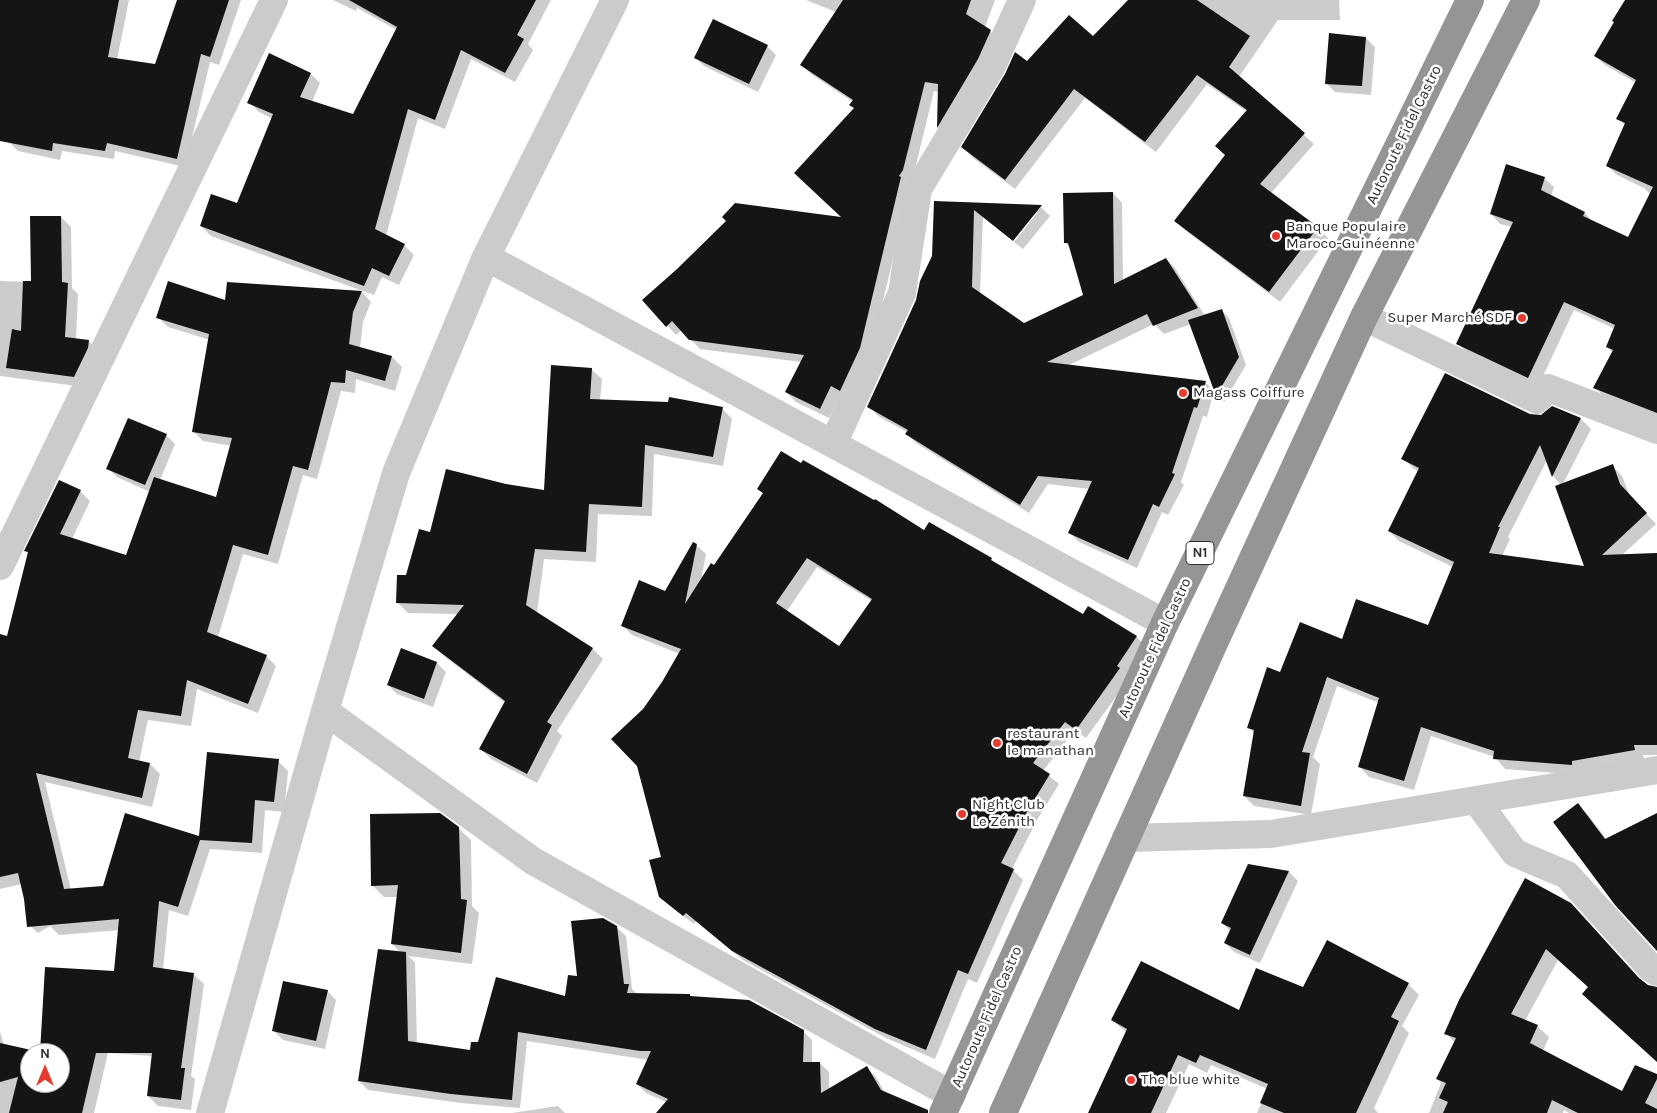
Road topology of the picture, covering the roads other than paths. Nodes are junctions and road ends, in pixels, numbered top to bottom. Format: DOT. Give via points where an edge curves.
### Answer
graph roads {
  1 [pos="274,0"];
  2 [pos="615,0"];
  3 [pos="1022,0"];
  4 [pos="1470,0"];
  5 [pos="1526,0"];
  6 [pos="486,257"];
  7 [pos="1364,317"];
  8 [pos="1657,430"];
  9 [pos="833,444"];
  10 [pos="0,566"];
  11 [pos="1165,623"];
  12 [pos="325,711"];
  13 [pos="1657,770"];
  14 [pos="1476,800"];
  15 [pos="1126,838"];
  16 [pos="1657,972"];
  17 [pos="948,1104"];
  18 [pos="210,1113"];
  19 [pos="1003,1113"];
  1 -- 10 [label="street"];
  2 -- 6 [label="street"];
  3 -- 9 [label="street" via="992,66 918,189 902,293"];
  4 -- 11 [label="highway, Autoroute Fidel Castro / N1"];
  5 -- 7 [label="highway"];
  6 -- 9 [label="street"];
  6 -- 12 [label="street" via="396,473"];
  7 -- 8 [label="street" via="1538,400 1548,388"];
  7 -- 15 [label="highway"];
  9 -- 11 [label="street"];
  11 -- 17 [label="highway, Autoroute Fidel Castro / N1"];
  12 -- 17 [label="street" via="533,861"];
  12 -- 18 [label="street"];
  13 -- 14 [label="street"];
  14 -- 15 [label="street" via="1271,834"];
  14 -- 16 [label="street" via="1515,853 1567,875"];
  15 -- 19 [label="highway"];
}
